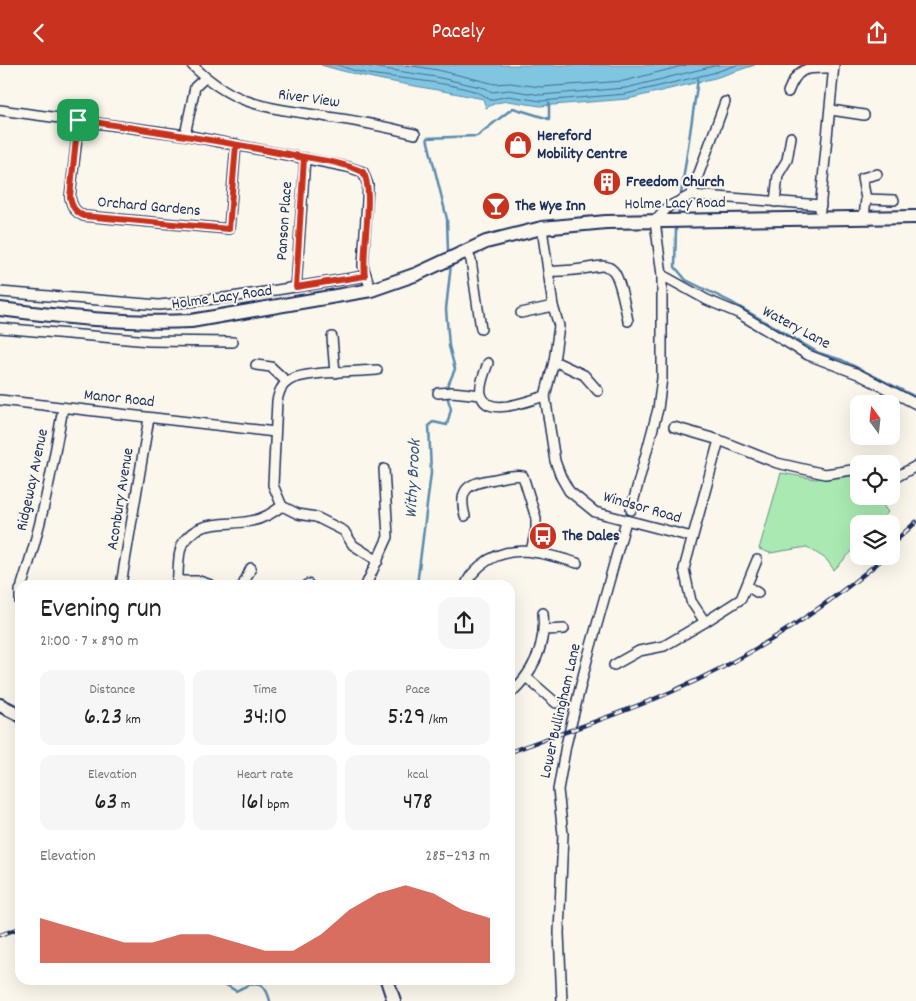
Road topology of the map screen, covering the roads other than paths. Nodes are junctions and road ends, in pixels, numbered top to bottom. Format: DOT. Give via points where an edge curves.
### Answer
graph roads {
  1 [pos="192,65"];
  2 [pos="833,67"];
  3 [pos="205,78"];
  4 [pos="788,92"];
  5 [pos="725,102"];
  6 [pos="0,110"];
  7 [pos="831,110"];
  8 [pos="864,115"];
  9 [pos="78,120"];
  10 [pos="415,134"];
  11 [pos="185,135"];
  12 [pos="791,137"];
  13 [pos="236,145"];
  14 [pos="304,158"];
  15 [pos="877,175"];
  16 [pos="691,195"];
  17 [pos="866,199"];
  18 [pos="894,200"];
  19 [pos="780,202"];
  20 [pos="820,211"];
  21 [pos="864,217"];
  22 [pos="916,217"];
  23 [pos="784,218"];
  24 [pos="655,221"];
  25 [pos="542,228"];
  26 [pos="466,250"];
  27 [pos="548,271"];
  28 [pos="662,275"];
  29 [pos="365,276"];
  30 [pos="296,287"];
  31 [pos="371,290"];
  32 [pos="0,292"];
  33 [pos="554,306"];
  34 [pos="0,309"];
  35 [pos="521,313"];
  36 [pos="628,321"];
  37 [pos="0,328"];
  38 [pos="481,329"];
  39 [pos="332,337"];
  40 [pos="233,342"];
  41 [pos="554,361"];
  42 [pos="488,363"];
  43 [pos="256,365"];
  44 [pos="377,370"];
  45 [pos="335,373"];
  46 [pos="287,382"];
  47 [pos="598,391"];
  48 [pos="438,393"];
  49 [pos="481,395"];
  50 [pos="545,396"];
  51 [pos="0,400"];
  52 [pos="916,404"];
  53 [pos="63,408"];
  54 [pos="149,418"];
  55 [pos="674,427"];
  56 [pos="275,432"];
  57 [pos="719,439"];
  58 [pos="916,466"];
  59 [pos="384,469"];
  60 [pos="850,470"];
  61 [pos="900,475"];
  62 [pos="282,506"];
  63 [pos="631,510"];
  64 [pos="465,516"];
  65 [pos="626,521"];
  66 [pos="692,537"];
  67 [pos="530,551"];
  68 [pos="757,560"];
  69 [pos="378,561"];
  70 [pos="577,563"];
  71 [pos="251,568"];
  72 [pos="24,580"];
  73 [pos="122,580"];
  74 [pos="177,580"];
  75 [pos="245,580"];
  76 [pos="368,580"];
  77 [pos="469,580"];
  78 [pos="747,586"];
  79 [pos="758,593"];
  80 [pos="543,613"];
  81 [pos="705,622"];
  82 [pos="564,629"];
  83 [pos="545,630"];
  84 [pos="614,665"];
  85 [pos="526,677"];
  86 [pos="515,689"];
  87 [pos="556,703"];
  88 [pos="0,705"];
  89 [pos="15,712"];
  90 [pos="389,985"];
  91 [pos="394,1001"];
  92 [pos="562,1001"];
  1 -- 3 [label="street, River View"];
  2 -- 4 [label="street" via="805,69 793,78"];
  2 -- 7 [label="street"];
  3 -- 10 [label="street, River View" via="230,95 254,105"];
  3 -- 11 [label="street" via="195,87"];
  5 -- 16 [label="street"];
  6 -- 9 [label="street"];
  7 -- 8 [label="street"];
  7 -- 20 [label="street"];
  9 -- 11 [label="street"];
  9 -- 13 [label="street, Orchard Gardens" via="70,197 72,206 84,216 229,229"];
  11 -- 13 [label="street"];
  12 -- 19 [label="street" via="787,160 778,175"];
  13 -- 14 [label="street"];
  14 -- 29 [label="street" via="356,169 367,178"];
  14 -- 30 [label="street, Panson Place"];
  15 -- 17 [label="street" via="862,178"];
  16 -- 19 [label="street"];
  16 -- 24 [label="street" via="668,207"];
  17 -- 18 [label="street"];
  17 -- 21 [label="street"];
  19 -- 20 [label="street"];
  19 -- 23 [label="street"];
  20 -- 21 [label="street, Holme Lacy Road"];
  20 -- 23 [label="street, Holme Lacy Road"];
  21 -- 22 [label="street, Holme Lacy Road"];
  23 -- 24 [label="street, Holme Lacy Road"];
  24 -- 25 [label="street, Holme Lacy Road"];
  24 -- 28 [label="street"];
  25 -- 26 [label="street, Holme Lacy Road" via="498,237"];
  25 -- 27 [label="street"];
  26 -- 31 [label="street, Holme Lacy Road" via="417,274"];
  26 -- 38 [label="street" via="471,259"];
  27 -- 33 [label="street"];
  27 -- 36 [label="street" via="569,272 602,264 609,266 619,278"];
  28 -- 52 [label="street, Watery Lane" via="738,313 808,355 858,374"];
  28 -- 63 [label="street" via="660,394"];
  29 -- 30 [label="street"];
  29 -- 31 [label="street"];
  30 -- 32 [label="street" via="159,305"];
  31 -- 34 [label="street, Holme Lacy Road" via="233,315 164,322 102,320"];
  33 -- 35 [label="street"];
  33 -- 41 [label="street" via="559,326"];
  37 -- 40 [label="street" via="150,341"];
  39 -- 45 [label="street"];
  41 -- 47 [label="street" via="584,375"];
  41 -- 50 [label="street"];
  42 -- 49 [label="street"];
  43 -- 46 [label="street" via="271,367"];
  44 -- 45 [label="street"];
  45 -- 46 [label="street" via="305,375"];
  46 -- 56 [label="street" via="280,390"];
  48 -- 49 [label="street"];
  49 -- 50 [label="street" via="489,406 499,407"];
  50 -- 65 [label="street, Windsor Road" via="555,461 569,491 595,512"];
  51 -- 53 [label="street, Manor Road"];
  53 -- 54 [label="street, Manor Road"];
  53 -- 72 [label="street, Ridgeway Avenue" via="39,533"];
  54 -- 56 [label="street, Manor Road"];
  54 -- 73 [label="street, Aconbury Avenue"];
  55 -- 57 [label="street"];
  56 -- 62 [label="street" via="273,485"];
  57 -- 60 [label="street" via="777,463 825,474"];
  57 -- 66 [label="street"];
  58 -- 61 [label="street"];
  59 -- 69 [label="street" via="388,537"];
  62 -- 69 [label="street" via="298,514 316,517 344,531 353,545"];
  62 -- 74 [label="street" via="251,521 208,525 194,530 183,544"];
  64 -- 67 [label="street" via="461,502 470,485 523,475 536,518"];
  65 -- 66 [label="street, Windsor Road"];
  65 -- 92 [label="street, Lower Bullingham Lane" via="587,660 558,790 562,834 559,933"];
  66 -- 81 [label="street" via="684,569 691,601"];
  67 -- 70 [label="street"];
  67 -- 77 [label="street" via="499,555 474,571"];
  68 -- 78 [label="street"];
  69 -- 76 [label="street"];
  71 -- 75 [label="street"];
  78 -- 79 [label="street"];
  78 -- 81 [label="street" via="741,599"];
  80 -- 83 [label="street"];
  81 -- 84 [label="street" via="664,645 640,651"];
  82 -- 83 [label="street"];
  83 -- 85 [label="street" via="542,647"];
  85 -- 86 [label="street"];
  85 -- 87 [label="street"];
  88 -- 89 [label="street"];
  90 -- 91 [label="street"];
}
